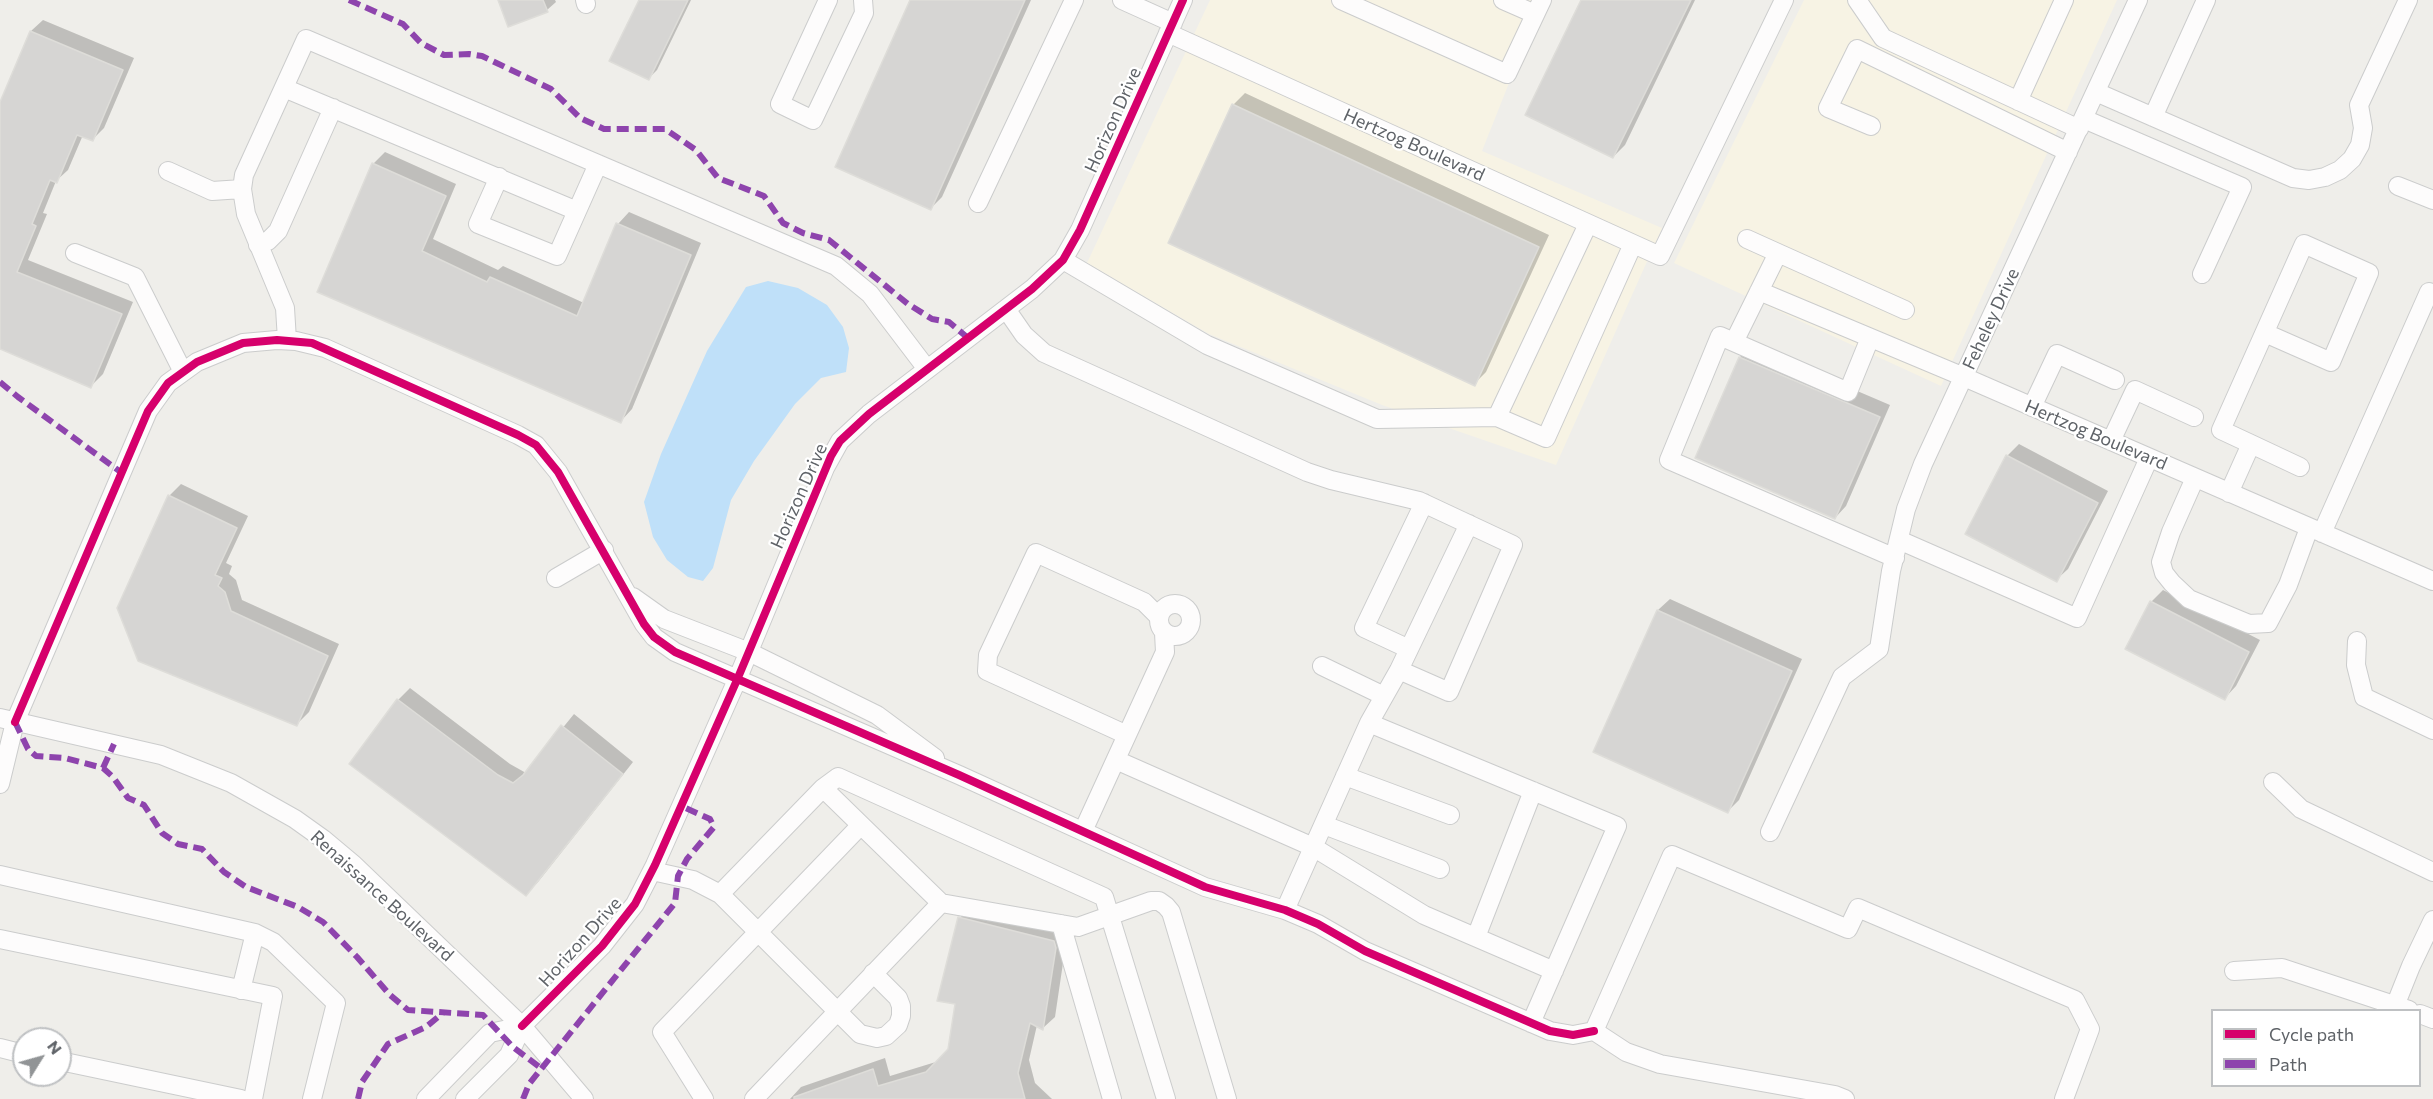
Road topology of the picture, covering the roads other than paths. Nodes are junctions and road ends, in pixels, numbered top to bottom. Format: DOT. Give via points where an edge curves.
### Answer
graph roads {
  1 [pos="828,0"];
  2 [pos="863,0"];
  3 [pos="1074,0"];
  4 [pos="1122,0"];
  5 [pos="1183,0"];
  6 [pos="1341,0"];
  7 [pos="1503,0"];
  8 [pos="1784,0"];
  9 [pos="1857,0"];
  10 [pos="2064,0"];
  11 [pos="2138,0"];
  12 [pos="2206,0"];
  13 [pos="2408,0"];
  14 [pos="1539,7"];
  15 [pos="1171,28"];
  16 [pos="284,88"];
  17 [pos="2096,92"];
  18 [pos="2018,101"];
  19 [pos="333,108"];
  20 [pos="2153,117"];
  21 [pos="2081,124"];
  22 [pos="1871,126"];
  23 [pos="2068,152"];
  24 [pos="598,164"];
  25 [pos="168,171"];
  26 [pos="499,177"];
  27 [pos="2398,186"];
  28 [pos="242,189"];
  29 [pos="2433,200"];
  30 [pos="978,203"];
  31 [pos="577,211"];
  32 [pos="1588,224"];
  33 [pos="1747,239"];
  34 [pos="1633,244"];
  35 [pos="258,245"];
  36 [pos="75,252"];
  37 [pos="1778,253"];
  38 [pos="1063,260"];
  39 [pos="2202,274"];
  40 [pos="1759,291"];
  41 [pos="2429,292"];
  42 [pos="1006,309"];
  43 [pos="1905,310"];
  44 [pos="2265,333"];
  45 [pos="1870,338"];
  46 [pos="287,340"];
  47 [pos="1734,342"];
  48 [pos="927,369"];
  49 [pos="183,372"];
  50 [pos="1964,377"];
  51 [pos="2115,380"];
  52 [pos="2032,407"];
  53 [pos="1497,417"];
  54 [pos="2194,417"];
  55 [pos="2111,441"];
  56 [pos="2251,444"];
  57 [pos="2149,458"];
  58 [pos="2300,466"];
  59 [pos="2195,478"];
  60 [pos="2229,493"];
  61 [pos="1424,503"];
  62 [pos="1469,524"];
  63 [pos="2316,530"];
  64 [pos="1899,540"];
  65 [pos="604,550"];
  66 [pos="1894,558"];
  67 [pos="556,578"];
  68 [pos="2433,581"];
  69 [pos="629,594"];
  70 [pos="2357,641"];
  71 [pos="1409,649"];
  72 [pos="748,652"];
  73 [pos="1322,666"];
  74 [pos="1399,670"];
  75 [pos="737,680"];
  76 [pos="1384,696"];
  77 [pos="7,720"];
  78 [pos="1369,723"];
  79 [pos="2433,730"];
  80 [pos="1127,735"];
  81 [pos="1116,760"];
  82 [pos="959,775"];
  83 [pos="1346,776"];
  84 [pos="2273,782"];
  85 [pos="0,784"];
  86 [pos="823,788"];
  87 [pos="1533,791"];
  88 [pos="1450,816"];
  89 [pos="861,825"];
  90 [pos="1323,825"];
  91 [pos="1083,831"];
  92 [pos="1770,832"];
  93 [pos="1313,848"];
  94 [pos="1440,868"];
  95 [pos="652,871"];
  96 [pos="2433,872"];
  97 [pos="0,875"];
  98 [pos="720,894"];
  99 [pos="941,903"];
  100 [pos="1285,910"];
  101 [pos="1110,915"];
  102 [pos="2433,920"];
  103 [pos="1061,924"];
  104 [pos="758,932"];
  105 [pos="255,933"];
  106 [pos="1476,937"];
  107 [pos="0,939"];
  108 [pos="2234,971"];
  109 [pos="1554,972"];
  110 [pos="873,973"];
  111 [pos="241,990"];
  112 [pos="2402,1008"];
  113 [pos="837,1011"];
  114 [pos="1531,1023"];
  115 [pos="522,1026"];
  116 [pos="1594,1031"];
  117 [pos="72,1064"];
  118 [pos="437,1095"];
  119 [pos="241,1099"];
  120 [pos="252,1099"];
  121 [pos="312,1099"];
  122 [pos="465,1099"];
  123 [pos="584,1099"];
  124 [pos="704,1099"];
  125 [pos="754,1099"];
  126 [pos="1112,1099"];
  127 [pos="1166,1099"];
  128 [pos="1227,1099"];
  129 [pos="1845,1099"];
  130 [pos="2064,1099"];
  1 -- 2 [label="street" via="780,104 813,120 864,13"];
  3 -- 30 [label="street"];
  4 -- 15 [label="street, Hertzog Boulevard"];
  5 -- 15 [label="street, Horizon Drive"];
  6 -- 14 [label="street" via="1507,74"];
  7 -- 14 [label="street"];
  8 -- 34 [label="street, Hertzog Boulevard" via="1660,256"];
  9 -- 18 [label="street" via="1883,38"];
  10 -- 18 [label="street"];
  11 -- 17 [label="street, Feheley Drive"];
  12 -- 20 [label="street"];
  13 -- 20 [label="street" via="2359,105 2363,129 2360,145 2340,170 2325,177 2293,178"];
  15 -- 32 [label="street, Hertzog Boulevard"];
  15 -- 38 [label="street, Horizon Drive"];
  16 -- 19 [label="street"];
  16 -- 24 [label="street" via="306,39"];
  16 -- 28 [label="street" via="244,175"];
  17 -- 20 [label="street"];
  17 -- 21 [label="street, Feheley Drive"];
  18 -- 21 [label="street"];
  19 -- 26 [label="street"];
  19 -- 35 [label="street" via="278,231"];
  21 -- 23 [label="street, Feheley Drive"];
  21 -- 39 [label="street" via="2242,187"];
  22 -- 23 [label="street" via="1828,108 1857,49"];
  23 -- 50 [label="street, Feheley Drive"];
  24 -- 31 [label="street"];
  24 -- 48 [label="street" via="836,266 870,294"];
  25 -- 28 [label="street" via="212,191"];
  26 -- 31 [label="street"];
  26 -- 31 [label="street" via="478,224 557,256"];
  27 -- 29 [label="street"];
  28 -- 35 [label="street" via="246,214"];
  32 -- 34 [label="street, Hertzog Boulevard"];
  32 -- 53 [label="street"];
  33 -- 37 [label="street"];
  34 -- 53 [label="street" via="1546,438"];
  35 -- 46 [label="street" via="285,308"];
  36 -- 49 [label="street" via="135,277"];
  37 -- 40 [label="street"];
  37 -- 43 [label="street"];
  38 -- 42 [label="street, Horizon Drive"];
  38 -- 53 [label="street" via="1207,345 1377,419"];
  40 -- 45 [label="street, Hertzog Boulevard"];
  40 -- 47 [label="street"];
  41 -- 63 [label="street"];
  42 -- 48 [label="street, Horizon Drive"];
  42 -- 61 [label="street" via="1030,342 1044,353 1318,476"];
  44 -- 44 [label="street" via="2304,244 2369,273 2331,362"];
  44 -- 56 [label="street" via="2221,430"];
  45 -- 47 [label="street" via="1848,392"];
  45 -- 50 [label="street, Hertzog Boulevard"];
  46 -- 49 [label="street" via="243,343"];
  46 -- 65 [label="street" via="325,348 536,445 558,472"];
  47 -- 66 [label="street" via="1720,336 1669,460"];
  48 -- 72 [label="street, Horizon Drive" via="853,428 831,456"];
  49 -- 77 [label="street" via="168,383 148,411"];
  50 -- 52 [label="street, Hertzog Boulevard"];
  50 -- 64 [label="street, Feheley Drive" via="1923,464"];
  51 -- 52 [label="street" via="2057,354"];
  52 -- 55 [label="street, Hertzog Boulevard"];
  54 -- 55 [label="street" via="2135,390"];
  55 -- 57 [label="street, Hertzog Boulevard"];
  56 -- 58 [label="street"];
  56 -- 60 [label="street"];
  57 -- 59 [label="street, Hertzog Boulevard"];
  57 -- 64 [label="street" via="2077,618"];
  59 -- 60 [label="street, Hertzog Boulevard"];
  59 -- 63 [label="street" via="2161,562 2168,578 2189,599 2249,624 2268,624"];
  60 -- 63 [label="street, Hertzog Boulevard"];
  61 -- 62 [label="street"];
  61 -- 71 [label="street" via="1364,628"];
  62 -- 71 [label="street"];
  62 -- 74 [label="street" via="1514,545 1449,692"];
  63 -- 68 [label="street, Hertzog Boulevard"];
  64 -- 66 [label="street, Feheley Drive"];
  65 -- 67 [label="street"];
  65 -- 69 [label="street"];
  66 -- 92 [label="street, Feheley Drive" via="1879,649 1842,677"];
  69 -- 72 [label="street" via="664,619"];
  69 -- 75 [label="street" via="644,624 668,648"];
  70 -- 79 [label="street" via="2356,665 2364,697"];
  71 -- 74 [label="street"];
  72 -- 75 [label="street, Horizon Drive"];
  72 -- 82 [label="street" via="878,716"];
  73 -- 76 [label="street"];
  74 -- 76 [label="street"];
  75 -- 82 [label="street"];
  75 -- 95 [label="street, Horizon Drive"];
  76 -- 78 [label="street"];
  77 -- 85 [label="street"];
  77 -- 115 [label="street, Renaissance Boulevard" via="161,755 261,798 323,839 354,866"];
  78 -- 83 [label="street"];
  78 -- 87 [label="street"];
  80 -- 80 [label="street" via="987,671 988,654 1036,553 1144,602 1161,625 1166,652"];
  80 -- 81 [label="street"];
  81 -- 91 [label="street"];
  81 -- 93 [label="street"];
  82 -- 91 [label="street"];
  83 -- 88 [label="street"];
  83 -- 90 [label="street"];
  84 -- 96 [label="street" via="2301,809"];
  86 -- 89 [label="street"];
  86 -- 98 [label="street"];
  86 -- 101 [label="street" via="838,777 1104,897"];
  87 -- 106 [label="street"];
  87 -- 109 [label="street" via="1617,826"];
  89 -- 99 [label="street"];
  89 -- 104 [label="street"];
  90 -- 93 [label="street"];
  90 -- 94 [label="street"];
  91 -- 100 [label="street" via="1205,887"];
  93 -- 100 [label="street"];
  93 -- 106 [label="street" via="1424,915"];
  95 -- 98 [label="street" via="693,880"];
  95 -- 115 [label="street, Horizon Drive" via="635,904 602,946"];
  97 -- 105 [label="street"];
  98 -- 104 [label="street"];
  99 -- 103 [label="street"];
  99 -- 110 [label="street"];
  100 -- 114 [label="street" via="1365,951"];
  101 -- 103 [label="street" via="1078,927"];
  101 -- 127 [label="street"];
  101 -- 128 [label="street" via="1151,901 1159,901 1171,912"];
  102 -- 112 [label="street" via="2410,966"];
  103 -- 126 [label="street"];
  104 -- 113 [label="street"];
  104 -- 124 [label="street" via="662,1032"];
  105 -- 111 [label="street"];
  105 -- 121 [label="street" via="273,942 336,1003"];
  106 -- 109 [label="street"];
  107 -- 111 [label="street"];
  108 -- 112 [label="street" via="2282,968"];
  109 -- 114 [label="street"];
  110 -- 113 [label="street"];
  110 -- 113 [label="street" via="901,1006 901,1016 893,1030 877,1038 867,1037"];
  111 -- 120 [label="street" via="273,996"];
  113 -- 125 [label="street"];
  114 -- 116 [label="street" via="1561,1034"];
  115 -- 118 [label="street" via="490,1033"];
  115 -- 122 [label="street" via="509,1055"];
  115 -- 123 [label="street, Renaissance Boulevard"];
  116 -- 129 [label="street" via="1626,1053 1660,1064"];
  116 -- 130 [label="street" via="1672,855 1848,929 1858,908 2075,1000 2090,1029"];
  117 -- 119 [label="street"];
}
